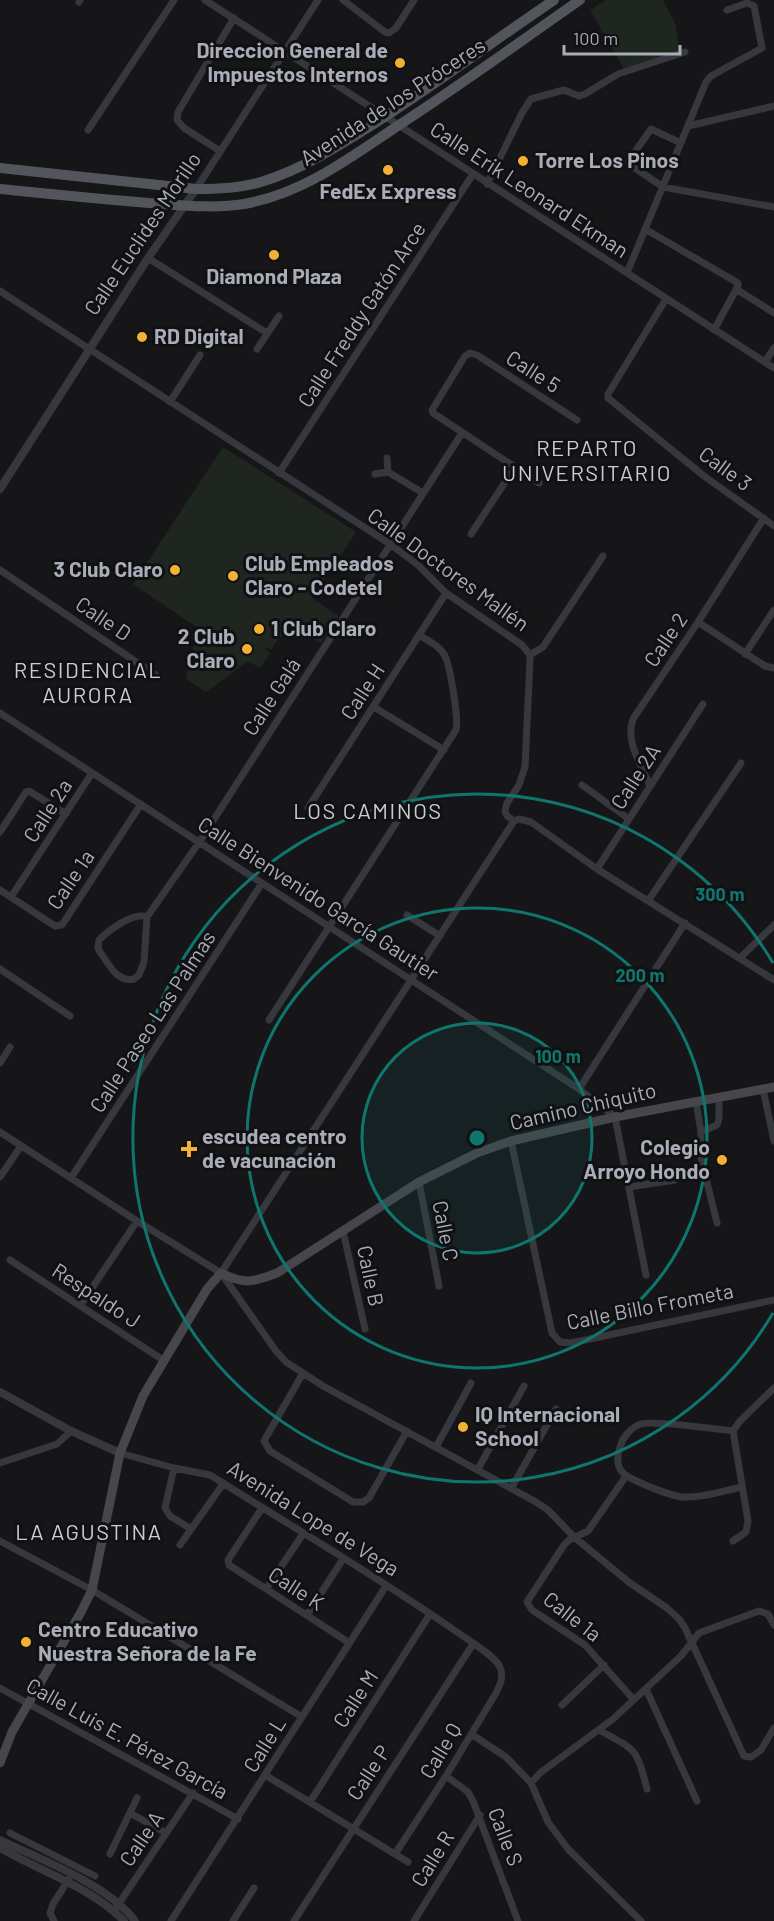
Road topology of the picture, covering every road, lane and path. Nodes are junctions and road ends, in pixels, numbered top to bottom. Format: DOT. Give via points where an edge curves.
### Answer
graph roads {
  1 [pos="174,0"];
  2 [pos="206,0"];
  3 [pos="318,0"];
  4 [pos="343,0"];
  5 [pos="414,0"];
  6 [pos="554,0"];
  7 [pos="574,2"];
  8 [pos="727,10"];
  9 [pos="234,18"];
  10 [pos="285,51"];
  11 [pos="685,52"];
  12 [pos="774,106"];
  13 [pos="384,117"];
  14 [pos="398,126"];
  15 [pos="688,126"];
  16 [pos="88,130"];
  17 [pos="681,143"];
  18 [pos="220,151"];
  19 [pos="0,168"];
  20 [pos="473,174"];
  21 [pos="487,184"];
  22 [pos="663,187"];
  23 [pos="0,189"];
  24 [pos="196,189"];
  25 [pos="183,206"];
  26 [pos="774,207"];
  27 [pos="645,230"];
  28 [pos="148,258"];
  29 [pos="627,273"];
  30 [pos="737,286"];
  31 [pos="0,291"];
  32 [pos="666,299"];
  33 [pos="774,313"];
  34 [pos="279,316"];
  35 [pos="714,330"];
  36 [pos="267,333"];
  37 [pos="774,348"];
  38 [pos="89,349"];
  39 [pos="257,349"];
  40 [pos="200,355"];
  41 [pos="765,362"];
  42 [pos="774,368"];
  43 [pos="170,402"];
  44 [pos="577,420"];
  45 [pos="462,433"];
  46 [pos="387,458"];
  47 [pos="515,467"];
  48 [pos="388,472"];
  49 [pos="279,473"];
  50 [pos="375,474"];
  51 [pos="539,483"];
  52 [pos="0,489"];
  53 [pos="423,493"];
  54 [pos="764,518"];
  55 [pos="774,526"];
  56 [pos="471,534"];
  57 [pos="390,544"];
  58 [pos="603,556"];
  59 [pos="0,570"];
  60 [pos="446,594"];
  61 [pos="774,610"];
  62 [pos="698,622"];
  63 [pos="419,635"];
  64 [pos="745,654"];
  65 [pos="530,655"];
  66 [pos="774,668"];
  67 [pos="157,676"];
  68 [pos="703,704"];
  69 [pos="374,707"];
  70 [pos="1,715"];
  71 [pos="444,750"];
  72 [pos="741,763"];
  73 [pos="92,773"];
  74 [pos="582,784"];
  75 [pos="650,786"];
  76 [pos="141,804"];
  77 [pos="308,808"];
  78 [pos="66,813"];
  79 [pos="629,819"];
  80 [pos="514,820"];
  81 [pos="0,832"];
  82 [pos="200,841"];
  83 [pos="597,869"];
  84 [pos="262,883"];
  85 [pos="0,890"];
  86 [pos="11,897"];
  87 [pos="648,901"];
  88 [pos="407,915"];
  89 [pos="147,917"];
  90 [pos="686,923"];
  91 [pos="774,925"];
  92 [pos="329,926"];
  93 [pos="440,936"];
  94 [pos="740,958"];
  95 [pos="0,969"];
  96 [pos="412,980"];
  97 [pos="774,980"];
  98 [pos="70,1016"];
  99 [pos="269,1020"];
  100 [pos="10,1047"];
  101 [pos="0,1063"];
  102 [pos="774,1087"];
  103 [pos="579,1089"];
  104 [pos="763,1089"];
  105 [pos="719,1097"];
  106 [pos="696,1102"];
  107 [pos="615,1117"];
  108 [pos="0,1132"];
  109 [pos="701,1132"];
  110 [pos="511,1141"];
  111 [pos="774,1141"];
  112 [pos="21,1146"];
  113 [pos="0,1177"];
  114 [pos="71,1178"];
  115 [pos="675,1180"];
  116 [pos="419,1182"];
  117 [pos="629,1187"];
  118 [pos="137,1221"];
  119 [pos="717,1223"];
  120 [pos="343,1231"];
  121 [pos="10,1260"];
  122 [pos="221,1273"];
  123 [pos="646,1275"];
  124 [pos="439,1286"];
  125 [pos="774,1300"];
  126 [pos="80,1306"];
  127 [pos="364,1329"];
  128 [pos="163,1360"];
  129 [pos="303,1373"];
  130 [pos="471,1383"];
  131 [pos="524,1386"];
  132 [pos="774,1388"];
  133 [pos="0,1392"];
  134 [pos="556,1409"];
  135 [pos="71,1431"];
  136 [pos="406,1431"];
  137 [pos="733,1431"];
  138 [pos="436,1447"];
  139 [pos="120,1453"];
  140 [pos="0,1463"];
  141 [pos="174,1468"];
  142 [pos="478,1469"];
  143 [pos="626,1476"];
  144 [pos="223,1484"];
  145 [pos="512,1487"];
  146 [pos="742,1487"];
  147 [pos="262,1508"];
  148 [pos="191,1528"];
  149 [pos="303,1534"];
  150 [pos="574,1537"];
  151 [pos="0,1541"];
  152 [pos="733,1541"];
  153 [pos="180,1545"];
  154 [pos="344,1559"];
  155 [pos="386,1586"];
  156 [pos="266,1589"];
  157 [pos="92,1590"];
  158 [pos="430,1614"];
  159 [pos="307,1615"];
  160 [pos="774,1625"];
  161 [pos="348,1642"];
  162 [pos="690,1642"];
  163 [pos="473,1644"];
  164 [pos="495,1661"];
  165 [pos="604,1665"];
  166 [pos="0,1688"];
  167 [pos="646,1689"];
  168 [pos="634,1700"];
  169 [pos="28,1703"];
  170 [pos="562,1705"];
  171 [pos="302,1717"];
  172 [pos="774,1728"];
  173 [pos="599,1730"];
  174 [pos="471,1734"];
  175 [pos="0,1763"];
  176 [pos="265,1774"];
  177 [pos="446,1776"];
  178 [pos="531,1784"];
  179 [pos="647,1789"];
  180 [pos="193,1793"];
  181 [pos="137,1798"];
  182 [pos="310,1802"];
  183 [pos="697,1802"];
  184 [pos="130,1812"];
  185 [pos="480,1815"];
  186 [pos="238,1819"];
  187 [pos="353,1828"];
  188 [pos="10,1833"];
  189 [pos="166,1833"];
  190 [pos="0,1839"];
  191 [pos="0,1848"];
  192 [pos="110,1854"];
  193 [pos="395,1854"];
  194 [pos="408,1862"];
  195 [pos="87,1872"];
  196 [pos="96,1876"];
  197 [pos="69,1878"];
  198 [pos="82,1880"];
  199 [pos="254,1888"];
  200 [pos="116,1908"];
  201 [pos="54,1921"];
  202 [pos="124,1921"];
  203 [pos="135,1921"];
  204 [pos="171,1921"];
  205 [pos="233,1921"];
  206 [pos="294,1921"];
  207 [pos="414,1921"];
  208 [pos="518,1921"];
  209 [pos="641,1921"];
  1 -- 16 [label="street"];
  2 -- 9 [label="street, Calle Erik Leonard Ekman"];
  3 -- 10 [label="street, Calle Euclides Morillo"];
  4 -- 5 [label="street" via="389,33"];
  6 -- 13 [label="main road, Avenida de los Próceres"];
  7 -- 14 [label="main road, Avenida de los Próceres"];
  8 -- 15 [label="street" via="747,3 754,6 762,48 709,78"];
  9 -- 10 [label="street, Calle Erik Leonard Ekman"];
  9 -- 18 [label="street" via="178,112 177,120"];
  10 -- 13 [label="street, Calle Erik Leonard Ekman"];
  10 -- 18 [label="street, Calle Euclides Morillo"];
  11 -- 21 [label="street" via="618,74 579,96 564,90 531,99"];
  12 -- 15 [label="street"];
  13 -- 14 [label="street, Calle Erik Leonard Ekman"];
  13 -- 24 [label="main road, Avenida de los Próceres" via="302,167 262,182"];
  14 -- 20 [label="street, Calle Erik Leonard Ekman"];
  14 -- 25 [label="main road, Avenida de los Próceres" via="319,178 292,190 245,204"];
  15 -- 17 [label="street"];
  17 -- 22 [label="street"];
  17 -- 22 [label="street" via="651,129 628,162"];
  18 -- 24 [label="street, Calle Euclides Morillo"];
  19 -- 24 [label="main road, Avenida de los Próceres"];
  20 -- 21 [label="street, Calle Erik Leonard Ekman"];
  20 -- 49 [label="street, Calle Freddy Gatón Arce"];
  21 -- 29 [label="street, Calle Erik Leonard Ekman"];
  22 -- 26 [label="street"];
  22 -- 27 [label="street"];
  23 -- 25 [label="main road, Avenida de los Próceres"];
  24 -- 25 [label="street, Calle Euclides Morillo"];
  25 -- 28 [label="street, Calle Euclides Morillo"];
  27 -- 29 [label="street"];
  27 -- 30 [label="street"];
  28 -- 36 [label="street"];
  28 -- 38 [label="street, Calle Euclides Morillo"];
  29 -- 32 [label="street, Calle Erik Leonard Ekman"];
  30 -- 33 [label="street"];
  30 -- 35 [label="street"];
  31 -- 38 [label="street, Calle Doctores Mallén"];
  32 -- 35 [label="street, Calle Erik Leonard Ekman"];
  32 -- 54 [label="street, Calle 3" via="608,398 704,476"];
  34 -- 36 [label="street"];
  35 -- 41 [label="street, Calle Erik Leonard Ekman"];
  36 -- 39 [label="street"];
  37 -- 41 [label="street"];
  38 -- 43 [label="street, Calle Doctores Mallén"];
  38 -- 52 [label="street, Calle Euclides Morillo"];
  40 -- 43 [label="street"];
  41 -- 42 [label="street, Calle Erik Leonard Ekman"];
  43 -- 49 [label="street, Calle Doctores Mallén"];
  44 -- 45 [label="street, Calle 5" via="470,353 432,410"];
  45 -- 47 [label="street"];
  45 -- 53 [label="street, Calle Galá"];
  46 -- 48 [label="street"];
  47 -- 51 [label="street"];
  47 -- 56 [label="street"];
  48 -- 50 [label="street"];
  48 -- 53 [label="street"];
  49 -- 57 [label="street, Calle Doctores Mallén"];
  53 -- 57 [label="street, Calle Galá"];
  54 -- 55 [label="street, Calle 3"];
  54 -- 62 [label="street, Calle 2"];
  57 -- 60 [label="street, Calle Doctores Mallén"];
  57 -- 82 [label="street, Calle Galá"];
  58 -- 65 [label="street" via="543,647"];
  59 -- 67 [label="street, Calle D"];
  60 -- 63 [label="street, Calle H"];
  60 -- 65 [label="street, Calle Doctores Mallén" via="522,645"];
  61 -- 64 [label="street"];
  62 -- 64 [label="street"];
  62 -- 75 [label="street, Calle 2" via="633,718 630,741"];
  63 -- 69 [label="street, Calle H"];
  63 -- 71 [label="street" via="442,651 447,663 458,724"];
  64 -- 66 [label="street"];
  65 -- 80 [label="street, Calle Doctores Mallén" via="525,767 505,811"];
  68 -- 75 [label="street, Calle 2A"];
  69 -- 71 [label="street"];
  69 -- 77 [label="street, Calle H"];
  70 -- 73 [label="street, Calle Bienvenido García Gautier"];
  71 -- 92 [label="street"];
  72 -- 87 [label="street"];
  73 -- 76 [label="street, Calle Bienvenido García Gautier"];
  73 -- 78 [label="street, Calle 2a"];
  74 -- 79 [label="street"];
  75 -- 79 [label="street, Calle 2A"];
  76 -- 82 [label="street, Calle Bienvenido García Gautier"];
  76 -- 86 [label="street, Calle 1a" via="62,925 55,926"];
  78 -- 81 [label="street" via="29,790"];
  78 -- 86 [label="street, Calle 2a"];
  79 -- 83 [label="street, Calle 2A"];
  80 -- 83 [label="street" via="531,822"];
  80 -- 93 [label="street"];
  82 -- 84 [label="street, Calle Bienvenido García Gautier"];
  82 -- 89 [label="street, Calle Galá"];
  83 -- 87 [label="street"];
  84 -- 92 [label="street, Calle Bienvenido García Gautier"];
  84 -- 114 [label="street, Calle Paseo Las Palmas"];
  85 -- 86 [label="street"];
  87 -- 90 [label="street"];
  88 -- 93 [label="street"];
  89 -- 89 [label="street, Calle Galá" via="142,969 134,980 124,980 100,952 98,944 103,936 133,916"];
  90 -- 94 [label="street"];
  90 -- 103 [label="street"];
  91 -- 94 [label="street"];
  92 -- 96 [label="street, Calle Bienvenido García Gautier"];
  92 -- 99 [label="street"];
  93 -- 96 [label="street"];
  94 -- 97 [label="street"];
  95 -- 98 [label="street"];
  96 -- 103 [label="street, Calle Bienvenido García Gautier"];
  96 -- 122 [label="street"];
  100 -- 101 [label="street"];
  102 -- 104 [label="main road, Camino Chiquito"];
  103 -- 107 [label="street, Calle Bienvenido García Gautier"];
  104 -- 105 [label="main road, Camino Chiquito"];
  104 -- 111 [label="street"];
  105 -- 106 [label="main road, Camino Chiquito"];
  105 -- 109 [label="street" via="717,1125"];
  106 -- 107 [label="main road, Camino Chiquito"];
  106 -- 109 [label="street"];
  107 -- 110 [label="main road, Camino Chiquito"];
  107 -- 117 [label="street"];
  108 -- 112 [label="street"];
  109 -- 119 [label="street" via="700,1154"];
  110 -- 116 [label="main road, Camino Chiquito"];
  110 -- 125 [label="street, Calle Billo Frometa" via="552,1333 560,1342"];
  112 -- 113 [label="street"];
  112 -- 114 [label="street"];
  114 -- 118 [label="street"];
  115 -- 117 [label="street"];
  116 -- 120 [label="main road, Camino Chiquito"];
  116 -- 124 [label="street, Calle C"];
  117 -- 123 [label="street"];
  118 -- 122 [label="street"];
  118 -- 126 [label="street"];
  120 -- 122 [label="main road, Camino Chiquito" via="278,1273 253,1282 236,1281"];
  120 -- 127 [label="street, Calle B"];
  121 -- 126 [label="street, Respaldo J"];
  122 -- 128 [label="main road"];
  122 -- 129 [label="street" via="276,1351"];
  126 -- 128 [label="street, Respaldo J"];
  128 -- 139 [label="main road" via="143,1396"];
  129 -- 136 [label="street"];
  129 -- 136 [label="street" via="264,1441 270,1450 352,1502 369,1498"];
  130 -- 138 [label="street"];
  131 -- 142 [label="street"];
  132 -- 137 [label="street"];
  133 -- 135 [label="street, Avenida Lope de Vega"];
  134 -- 145 [label="street"];
  135 -- 139 [label="street, Avenida Lope de Vega"];
  135 -- 140 [label="street" via="57,1444"];
  136 -- 138 [label="street"];
  137 -- 143 [label="street" via="638,1425 624,1439 617,1455"];
  137 -- 146 [label="street"];
  138 -- 142 [label="street"];
  139 -- 141 [label="street, Avenida Lope de Vega"];
  139 -- 157 [label="main road"];
  141 -- 144 [label="street, Avenida Lope de Vega" via="210,1476"];
  141 -- 148 [label="street" via="165,1508"];
  142 -- 145 [label="street"];
  143 -- 146 [label="street" via="681,1497"];
  143 -- 150 [label="street, Calle 1a" via="588,1531"];
  144 -- 147 [label="street, Avenida Lope de Vega"];
  144 -- 148 [label="street"];
  145 -- 150 [label="street" via="548,1510"];
  146 -- 152 [label="street" via="748,1525 744,1534"];
  147 -- 149 [label="street, Avenida Lope de Vega"];
  147 -- 156 [label="street, Calle K" via="228,1562"];
  148 -- 153 [label="street"];
  149 -- 154 [label="street, Avenida Lope de Vega"];
  149 -- 156 [label="street"];
  150 -- 162 [label="street" via="667,1608 679,1619"];
  150 -- 165 [label="street, Calle 1a" via="564,1545 528,1598 528,1605 577,1639"];
  151 -- 157 [label="street"];
  154 -- 155 [label="street, Avenida Lope de Vega"];
  154 -- 159 [label="street"];
  155 -- 158 [label="street, Avenida Lope de Vega"];
  155 -- 161 [label="street, Calle L"];
  156 -- 159 [label="street, Calle K"];
  157 -- 169 [label="main road"];
  157 -- 171 [label="street"];
  158 -- 163 [label="street, Avenida Lope de Vega"];
  158 -- 182 [label="street, Calle M"];
  159 -- 161 [label="street, Calle K"];
  160 -- 162 [label="street" via="768,1614 753,1612 699,1633"];
  161 -- 171 [label="street, Calle L"];
  162 -- 167 [label="street"];
  162 -- 172 [label="street" via="742,1755 755,1755 761,1750"];
  163 -- 164 [label="street, Avenida Lope de Vega"];
  163 -- 187 [label="street, Calle P"];
  164 -- 174 [label="street, Calle Q" via="502,1680"];
  165 -- 168 [label="street, Calle 1a"];
  165 -- 170 [label="street"];
  166 -- 169 [label="street, Calle Luis E. Pérez García"];
  167 -- 168 [label="street"];
  167 -- 183 [label="street"];
  168 -- 173 [label="street"];
  169 -- 175 [label="main road"];
  169 -- 180 [label="street, Calle Luis E. Pérez García"];
  171 -- 176 [label="street, Calle L"];
  173 -- 178 [label="street"];
  173 -- 179 [label="street" via="634,1751"];
  174 -- 177 [label="street, Calle Q"];
  174 -- 178 [label="street" via="506,1757"];
  176 -- 182 [label="street"];
  176 -- 186 [label="street, Calle L"];
  177 -- 185 [label="street, Calle S" via="468,1792"];
  177 -- 193 [label="street, Calle Q"];
  178 -- 209 [label="street" via="548,1822 568,1849"];
  180 -- 186 [label="street, Calle Luis E. Pérez García"];
  180 -- 189 [label="street, Calle A"];
  181 -- 184 [label="street"];
  182 -- 187 [label="street"];
  184 -- 189 [label="street"];
  184 -- 192 [label="street"];
  185 -- 207 [label="street, Calle R"];
  185 -- 208 [label="street, Calle S"];
  186 -- 204 [label="street, Calle L"];
  187 -- 193 [label="street"];
  187 -- 206 [label="street, Calle P"];
  188 -- 195 [label="street"];
  189 -- 200 [label="street, Calle A"];
  190 -- 197 [label="street"];
  191 -- 197 [label="street"];
  193 -- 194 [label="street"];
  195 -- 196 [label="street"];
  195 -- 198 [label="street"];
  197 -- 198 [label="street"];
  197 -- 200 [label="street"];
  197 -- 201 [label="street" via="50,1912"];
  198 -- 200 [label="street"];
  199 -- 205 [label="street"];
  200 -- 202 [label="street"];
  200 -- 203 [label="street"];
}
